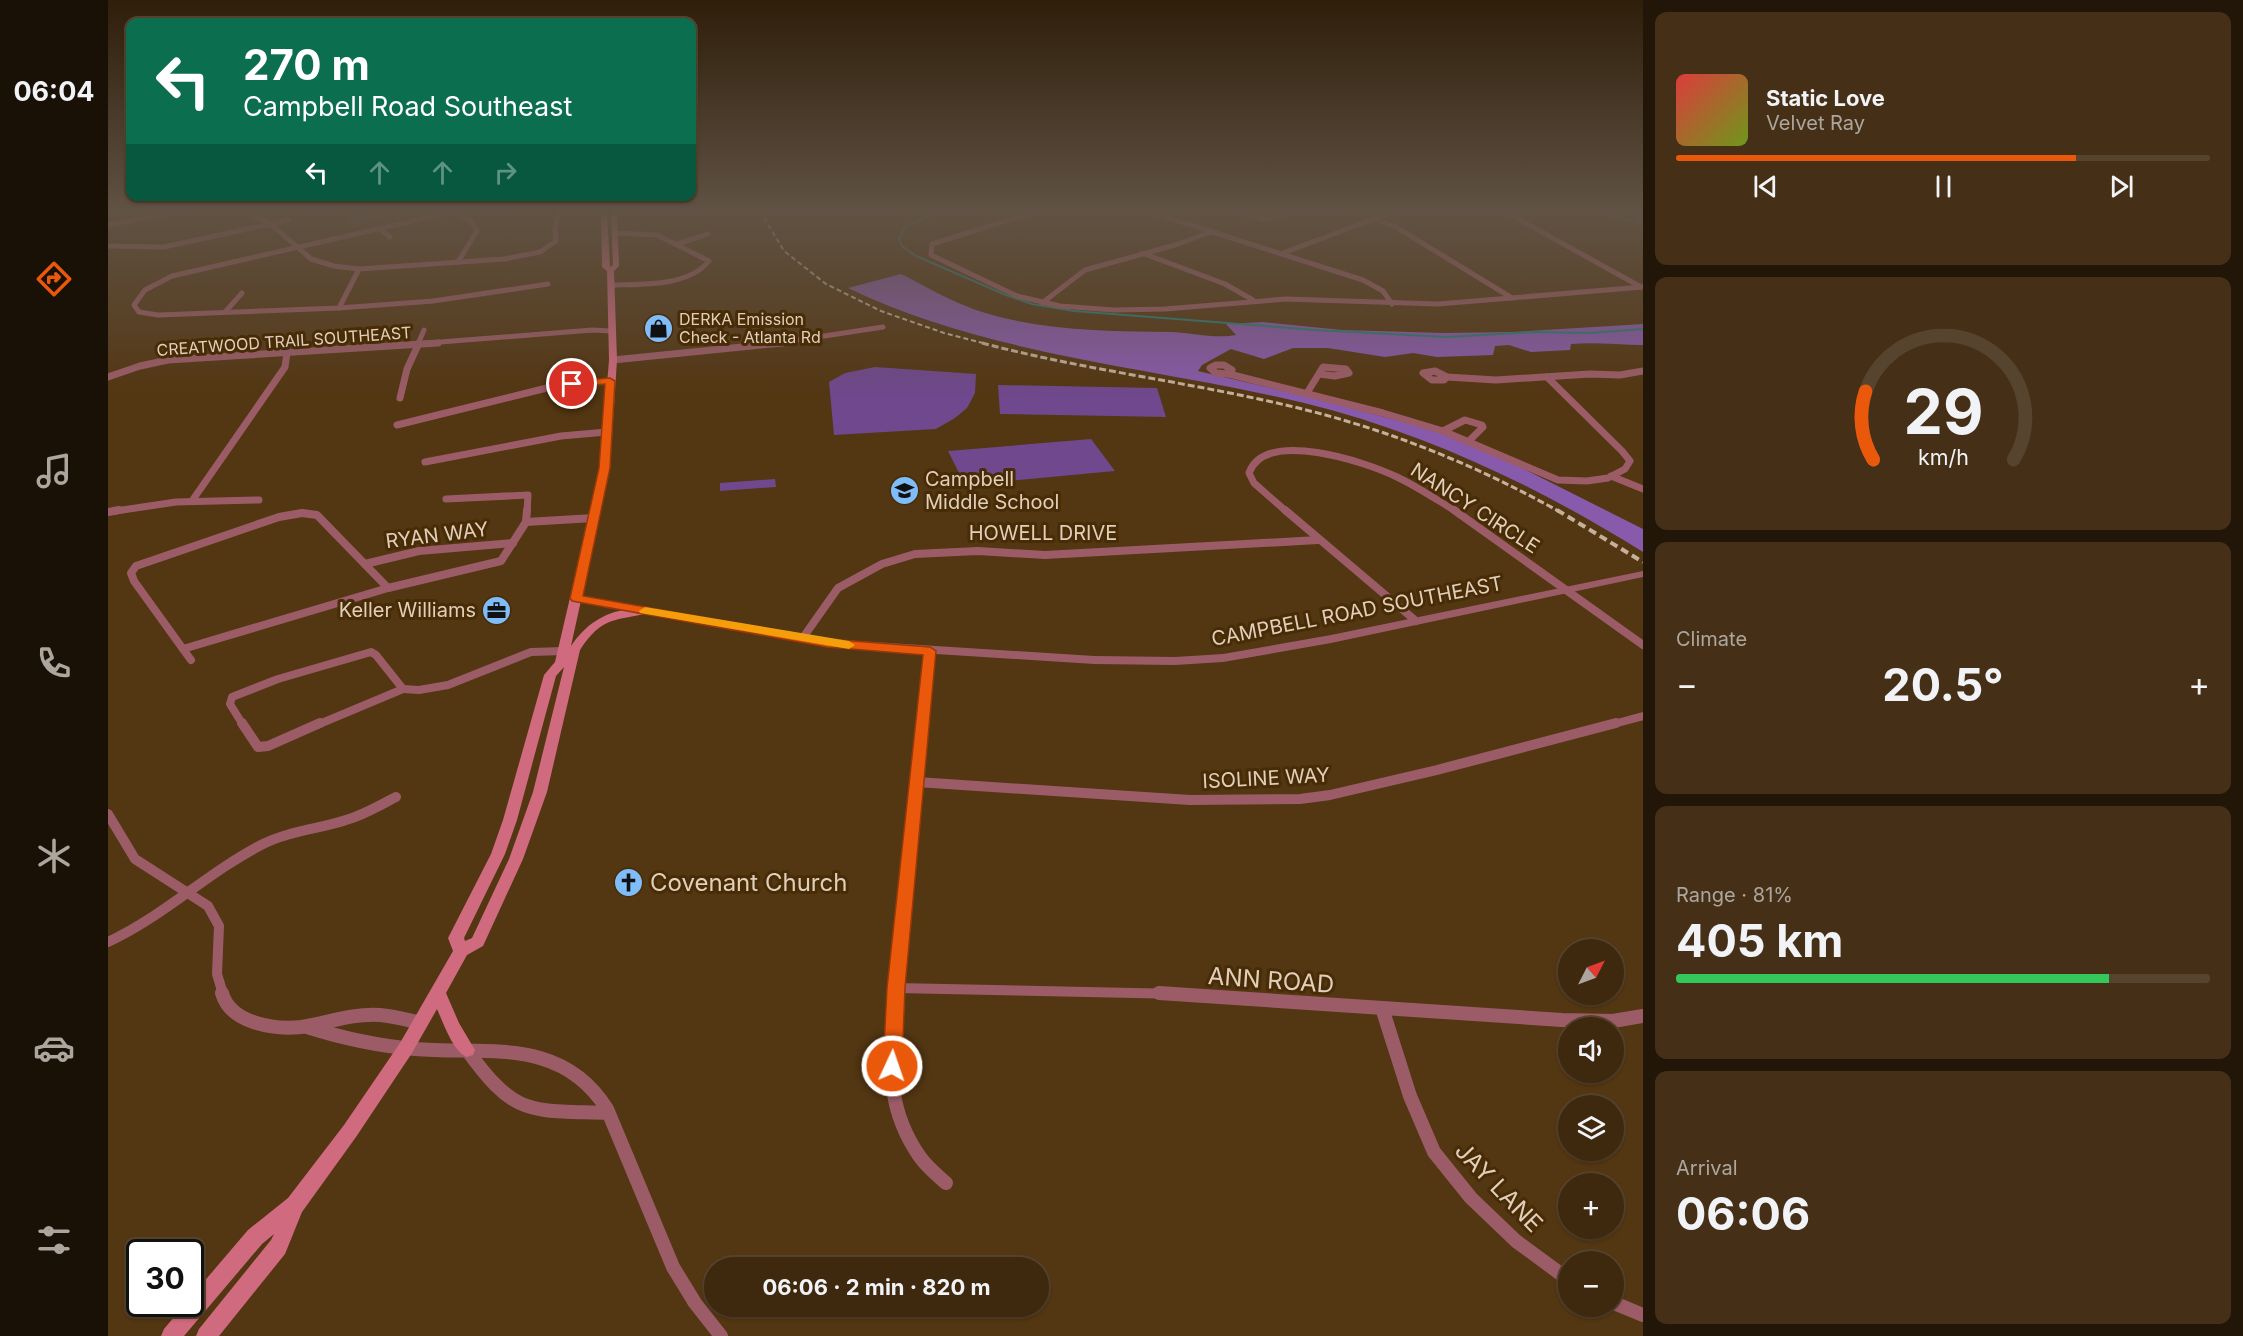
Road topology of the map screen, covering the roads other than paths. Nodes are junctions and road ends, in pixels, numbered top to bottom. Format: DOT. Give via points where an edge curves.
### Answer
graph roads {
  1 [pos="184,273"];
  2 [pos="357,273"];
  3 [pos="610,273"];
  4 [pos="691,273"];
  5 [pos="969,273"];
  6 [pos="1081,273"];
  7 [pos="1197,273"];
  8 [pos="1343,273"];
  9 [pos="1472,273"];
  10 [pos="1618,273"];
  11 [pos="548,284"];
  12 [pos="611,285"];
  13 [pos="1643,287"];
  14 [pos="242,293"];
  15 [pos="1512,298"];
  16 [pos="1253,300"];
  17 [pos="1042,303"];
  18 [pos="1392,304"];
  19 [pos="339,308"];
  20 [pos="226,311"];
  21 [pos="883,327"];
  22 [pos="424,330"];
  23 [pos="611,331"];
  24 [pos="417,345"];
  25 [pos="287,353"];
  26 [pos="612,360"];
  27 [pos="1643,371"];
  28 [pos="1229,374"];
  29 [pos="1319,374"];
  30 [pos="108,377"];
  31 [pos="1447,377"];
  32 [pos="1547,377"];
  33 [pos="610,381"];
  34 [pos="1307,393"];
  35 [pos="400,398"];
  36 [pos="396,425"];
  37 [pos="1443,430"];
  38 [pos="608,432"];
  39 [pos="1470,440"];
  40 [pos="425,462"];
  41 [pos="1611,476"];
  42 [pos="1643,489"];
  43 [pos="446,499"];
  44 [pos="259,500"];
  45 [pos="192,501"];
  46 [pos="108,512"];
  47 [pos="595,515"];
  48 [pos="526,519"];
  49 [pos="1318,540"];
  50 [pos="513,543"];
  51 [pos="364,564"];
  52 [pos="1643,574"];
  53 [pos="388,588"];
  54 [pos="1565,590"];
  55 [pos="576,598"];
  56 [pos="645,611"];
  57 [pos="1416,621"];
  58 [pos="802,639"];
  59 [pos="1643,645"];
  60 [pos="183,649"];
  61 [pos="930,651"];
  62 [pos="191,660"];
  63 [pos="565,663"];
  64 [pos="403,689"];
  65 [pos="1643,716"];
  66 [pos="917,782"];
  67 [pos="396,797"];
  68 [pos="108,814"];
  69 [pos="190,893"];
  70 [pos="108,942"];
  71 [pos="896,988"];
  72 [pos="438,993"];
  73 [pos="1382,1008"];
  74 [pos="1643,1016"];
  75 [pos="421,1023"];
  76 [pos="307,1027"];
  77 [pos="406,1048"];
  78 [pos="467,1050"];
  79 [pos="608,1113"];
  80 [pos="946,1184"];
  81 [pos="295,1205"];
  82 [pos="1558,1272"];
  83 [pos="1624,1307"];
  84 [pos="1643,1315"];
  85 [pos="171,1336"];
  86 [pos="206,1336"];
  87 [pos="721,1336"];
  1 -- 20 [label="street" via="155,283 141,294 134,304 136,313"];
  2 -- 19 [label="street"];
  3 -- 12 [label="main road"];
  4 -- 12 [label="street" via="657,282"];
  5 -- 17 [label="street"];
  6 -- 17 [label="street"];
  7 -- 16 [label="street"];
  8 -- 18 [label="street" via="1383,291"];
  9 -- 15 [label="street"];
  10 -- 13 [label="street"];
  11 -- 19 [label="street" via="433,301"];
  12 -- 23 [label="main road"];
  13 -- 15 [label="street"];
  14 -- 20 [label="street"];
  15 -- 18 [label="street"];
  16 -- 17 [label="street" via="1132,311"];
  16 -- 18 [label="street"];
  19 -- 20 [label="street"];
  21 -- 26 [label="street" via="747,348"];
  22 -- 24 [label="street"];
  23 -- 24 [label="street, CREATWOOD TRAIL SOUTHEAST"];
  23 -- 26 [label="main road"];
  24 -- 25 [label="street, CREATWOOD TRAIL SOUTHEAST"];
  24 -- 35 [label="street"];
  25 -- 30 [label="street, CREATWOOD TRAIL SOUTHEAST" via="168,360"];
  25 -- 45 [label="street" via="285,367"];
  26 -- 33 [label="main road"];
  27 -- 32 [label="street"];
  28 -- 34 [label="street"];
  29 -- 34 [label="street"];
  31 -- 32 [label="street"];
  32 -- 41 [label="street" via="1630,461 1627,468"];
  33 -- 36 [label="street" via="559,386"];
  33 -- 38 [label="main road"];
  34 -- 37 [label="street"];
  37 -- 39 [label="street"];
  37 -- 39 [label="street" via="1465,420 1482,425"];
  38 -- 40 [label="street" via="561,436"];
  38 -- 47 [label="main road"];
  39 -- 41 [label="street" via="1558,480 1572,482"];
  41 -- 42 [label="street"];
  43 -- 48 [label="street" via="528,495"];
  44 -- 45 [label="street"];
  45 -- 46 [label="street"];
  47 -- 48 [label="street"];
  47 -- 55 [label="main road"];
  48 -- 50 [label="street"];
  49 -- 54 [label="street, NANCY CIRCLE" via="1254,483 1250,467 1257,459 1281,452 1316,452 1375,467 1456,512"];
  49 -- 57 [label="street, NANCY CIRCLE"];
  49 -- 58 [label="street, HOWELL DRIVE" via="1054,555 978,551 915,554 882,564 838,588"];
  50 -- 51 [label="street, RYAN WAY" via="412,551"];
  50 -- 53 [label="street" via="501,561"];
  51 -- 53 [label="street"];
  51 -- 60 [label="street" via="317,515 309,512 279,517 136,566 131,573 134,581"];
  52 -- 54 [label="street, CAMPBELL ROAD SOUTHEAST"];
  53 -- 60 [label="street"];
  54 -- 57 [label="street, CAMPBELL ROAD SOUTHEAST"];
  54 -- 59 [label="street, NANCY CIRCLE"];
  55 -- 56 [label="street, CAMPBELL ROAD SOUTHEAST"];
  55 -- 63 [label="main road"];
  56 -- 58 [label="street, CAMPBELL ROAD SOUTHEAST"];
  56 -- 63 [label="main road" via="624,611 596,623 582,636"];
  57 -- 61 [label="street, CAMPBELL ROAD SOUTHEAST" via="1204,660 1094,660"];
  58 -- 61 [label="street, CAMPBELL ROAD SOUTHEAST"];
  60 -- 62 [label="street"];
  61 -- 66 [label="street"];
  63 -- 64 [label="street" via="531,652 442,688"];
  63 -- 72 [label="main road" via="540,792 516,859 478,942 461,951"];
  64 -- 64 [label="street" via="258,747 231,704 232,697 279,679 371,652"];
  65 -- 66 [label="street, ISOLINE WAY" via="1426,773 1300,799 1190,800"];
  66 -- 71 [label="street"];
  67 -- 69 [label="street" via="346,821 317,825 265,843"];
  68 -- 69 [label="street" via="135,858"];
  69 -- 70 [label="street" via="156,918"];
  69 -- 76 [label="street" via="208,906 219,926 217,974 225,1003 242,1018 260,1024"];
  71 -- 73 [label="street, ANN ROAD" via="1144,992"];
  71 -- 80 [label="street" via="891,1086 900,1124 921,1159"];
  72 -- 75 [label="main road"];
  72 -- 78 [label="main road"];
  73 -- 74 [label="street, ANN ROAD" via="1572,1020 1613,1021"];
  73 -- 82 [label="street, JAY LANE" via="1410,1096 1434,1152 1472,1198 1516,1241"];
  75 -- 76 [label="street" via="379,1015 341,1018"];
  75 -- 77 [label="main road"];
  76 -- 77 [label="street" via="330,1035"];
  77 -- 78 [label="street"];
  77 -- 81 [label="main road"];
  78 -- 79 [label="street" via="514,1052 558,1065 592,1088"];
  78 -- 79 [label="street" via="500,1091 515,1102 555,1112"];
  79 -- 87 [label="street" via="686,1292"];
  81 -- 85 [label="main road" via="255,1237"];
  81 -- 86 [label="main road" via="278,1247"];
  83 -- 84 [label="street"];
}
